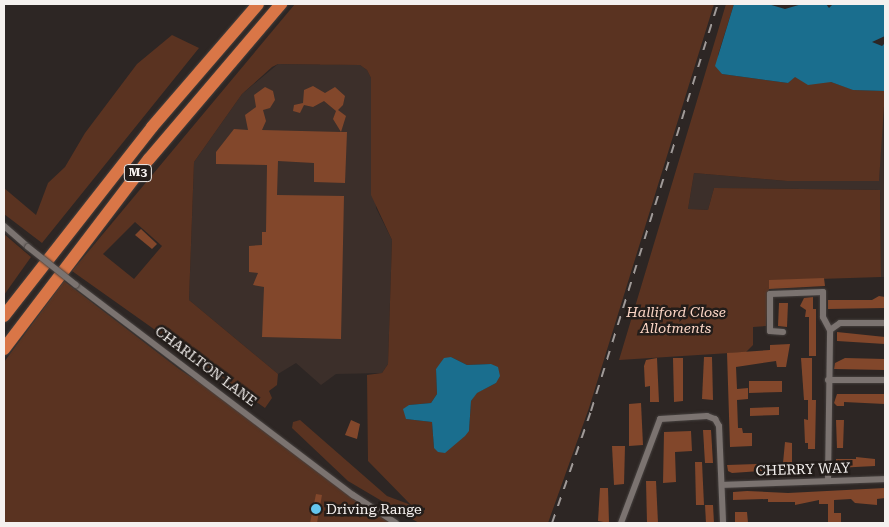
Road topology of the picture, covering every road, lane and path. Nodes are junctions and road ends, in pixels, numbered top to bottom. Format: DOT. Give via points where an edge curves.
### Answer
graph roads {
  1 [pos="258,4"];
  2 [pos="281,4"];
  3 [pos="4,226"];
  4 [pos="4,316"];
  5 [pos="885,323"];
  6 [pos="830,330"];
  7 [pos="783,332"];
  8 [pos="4,349"];
  9 [pos="828,380"];
  10 [pos="885,380"];
  11 [pos="885,479"];
  12 [pos="828,480"];
  13 [pos="723,485"];
  14 [pos="396,523"];
  15 [pos="621,523"];
  16 [pos="723,523"];
  1 -- 4 [label="highway, M3" via="152,127"];
  2 -- 8 [label="highway, M3" via="149,159"];
  3 -- 14 [label="street, CHARLTON LANE, bridge" via="76,285"];
  5 -- 6 [label="street" via="840,323"];
  6 -- 7 [label="street" via="823,318 823,292 770,294 766,332"];
  6 -- 9 [label="street"];
  9 -- 10 [label="street"];
  9 -- 12 [label="street"];
  11 -- 12 [label="street, CHERRY WAY"];
  12 -- 13 [label="street, CHERRY WAY"];
  13 -- 15 [label="street" via="719,426 715,419 707,416 660,419"];
  13 -- 16 [label="street"];
}
